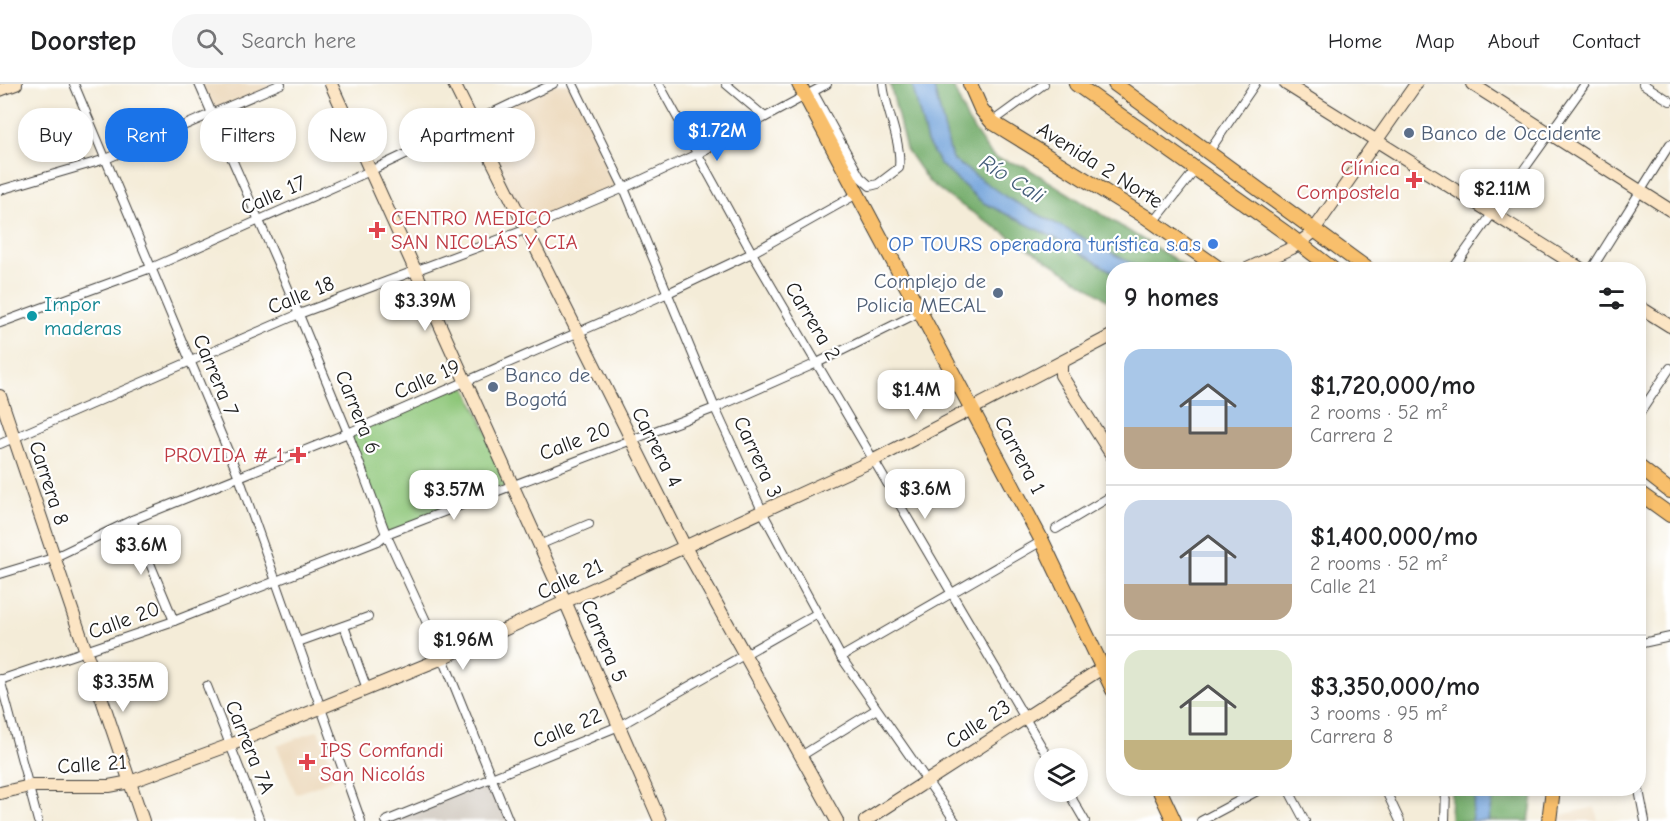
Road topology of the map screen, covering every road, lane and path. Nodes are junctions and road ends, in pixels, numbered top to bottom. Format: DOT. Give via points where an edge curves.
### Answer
graph roads {
  1 [pos="16,84"];
  2 [pos="74,84"];
  3 [pos="199,84"];
  4 [pos="281,84"];
  5 [pos="331,84"];
  6 [pos="454,84"];
  7 [pos="554,84"];
  8 [pos="573,84"];
  9 [pos="659,84"];
  10 [pos="726,84"];
  11 [pos="827,84"];
  12 [pos="883,84"];
  13 [pos="970,84"];
  14 [pos="1044,84"];
  15 [pos="1076,84"];
  16 [pos="1115,84"];
  17 [pos="1254,84"];
  18 [pos="1286,84"];
  19 [pos="1416,84"];
  20 [pos="1472,84"];
  21 [pos="1585,84"];
  22 [pos="1643,84"];
  23 [pos="0,90"];
  24 [pos="805,90"];
  25 [pos="1670,101"];
  26 [pos="210,108"];
  27 [pos="228,108"];
  28 [pos="466,108"];
  29 [pos="501,108"];
  30 [pos="765,117"];
  31 [pos="992,122"];
  32 [pos="1549,134"];
  33 [pos="1377,140"];
  34 [pos="1670,144"];
  35 [pos="1208,153"];
  36 [pos="697,154"];
  37 [pos="105,157"];
  38 [pos="399,157"];
  39 [pos="105,159"];
  40 [pos="107,162"];
  41 [pos="233,162"];
  42 [pos="493,162"];
  43 [pos="1196,169"];
  44 [pos="370,171"];
  45 [pos="624,188"];
  46 [pos="0,190"];
  47 [pos="1641,191"];
  48 [pos="858,194"];
  49 [pos="1670,210"];
  50 [pos="1493,211"];
  51 [pos="259,221"];
  52 [pos="1154,222"];
  53 [pos="1314,229"];
  54 [pos="526,230"];
  55 [pos="1300,244"];
  56 [pos="752,253"];
  57 [pos="1210,262"];
  58 [pos="1262,262"];
  59 [pos="1324,262"];
  60 [pos="1358,262"];
  61 [pos="1458,262"];
  62 [pos="1571,262"];
  63 [pos="1596,262"];
  64 [pos="152,268"];
  65 [pos="414,269"];
  66 [pos="668,293"];
  67 [pos="922,311"];
  68 [pos="1646,311"];
  69 [pos="299,314"];
  70 [pos="0,323"];
  71 [pos="1670,326"];
  72 [pos="577,332"];
  73 [pos="1106,340"];
  74 [pos="190,362"];
  75 [pos="817,363"];
  76 [pos="1670,368"];
  77 [pos="1061,369"];
  78 [pos="464,382"];
  79 [pos="0,396"];
  80 [pos="1646,404"];
  81 [pos="716,408"];
  82 [pos="972,409"];
  83 [pos="348,433"];
  84 [pos="13,439"];
  85 [pos="631,439"];
  86 [pos="0,444"];
  87 [pos="1106,445"];
  88 [pos="874,460"];
  89 [pos="1646,472"];
  90 [pos="239,477"];
  91 [pos="512,484"];
  92 [pos="1670,491"];
  93 [pos="1646,498"];
  94 [pos="1106,499"];
  95 [pos="762,511"];
  96 [pos="1670,515"];
  97 [pos="132,520"];
  98 [pos="589,524"];
  99 [pos="1056,529"];
  100 [pos="386,534"];
  101 [pos="1042,541"];
  102 [pos="539,545"];
  103 [pos="686,547"];
  104 [pos="53,558"];
  105 [pos="0,574"];
  106 [pos="277,581"];
  107 [pos="953,594"];
  108 [pos="566,602"];
  109 [pos="816,614"];
  110 [pos="368,617"];
  111 [pos="174,621"];
  112 [pos="344,626"];
  113 [pos="1670,637"];
  114 [pos="298,642"];
  115 [pos="1646,642"];
  116 [pos="86,653"];
  117 [pos="745,654"];
  118 [pos="841,657"];
  119 [pos="443,658"];
  120 [pos="1106,660"];
  121 [pos="1106,665"];
  122 [pos="0,680"];
  123 [pos="207,686"];
  124 [pos="367,689"];
  125 [pos="320,708"];
  126 [pos="875,710"];
  127 [pos="1026,717"];
  128 [pos="619,726"];
  129 [pos="230,745"];
  130 [pos="1043,748"];
  131 [pos="801,756"];
  132 [pos="493,778"];
  133 [pos="928,780"];
  134 [pos="130,782"];
  135 [pos="30,786"];
  136 [pos="0,793"];
  137 [pos="1162,796"];
  138 [pos="1248,796"];
  139 [pos="1292,796"];
  140 [pos="1388,796"];
  141 [pos="1446,796"];
  142 [pos="1552,796"];
  143 [pos="1640,796"];
  144 [pos="1074,802"];
  145 [pos="38,821"];
  146 [pos="144,821"];
  147 [pos="260,821"];
  148 [pos="361,821"];
  149 [pos="386,821"];
  150 [pos="509,821"];
  151 [pos="660,821"];
  152 [pos="837,821"];
  153 [pos="865,821"];
  154 [pos="956,821"];
  155 [pos="1085,821"];
  156 [pos="1174,821"];
  157 [pos="1201,821"];
  158 [pos="1305,821"];
  159 [pos="1400,821"];
  160 [pos="1445,821"];
  161 [pos="1549,821"];
  162 [pos="1646,821"];
  1 -- 23 [label="main road"];
  2 -- 37 [label="street, Carrera 7"];
  3 -- 26 [label="street, Carrera 6"];
  4 -- 27 [label="street"];
  5 -- 44 [label="main road, Carrera 5"];
  6 -- 28 [label="main road, Carrera 4"];
  7 -- 29 [label="street, Calle 17"];
  8 -- 45 [label="street, Carrera 3"];
  9 -- 36 [label="street, Carrera 2"];
  10 -- 30 [label="street"];
  11 -- 24 [label="street, Calle 18"];
  12 -- 24 [label="street" via="885,106 900,156 899,168 870,186 860,177"];
  13 -- 31 [label="main road, Avenida 2 Norte" via="981,109"];
  14 -- 31 [label="street"];
  15 -- 43 [label="main road"];
  16 -- 35 [label="main road"];
  17 -- 35 [label="street"];
  18 -- 33 [label="main road"];
  19 -- 33 [label="main road"];
  20 -- 32 [label="main road"];
  21 -- 32 [label="street"];
  22 -- 25 [label="street"];
  24 -- 30 [label="street, Calle 18"];
  24 -- 48 [label="main road, Carrera 1"];
  30 -- 36 [label="street, Calle 18"];
  31 -- 52 [label="main road, Avenida 2 Norte"];
  32 -- 47 [label="main road"];
  32 -- 50 [label="street"];
  33 -- 50 [label="main road"];
  33 -- 53 [label="main road"];
  34 -- 47 [label="street"];
  35 -- 53 [label="main road"];
  36 -- 45 [label="street, Calle 18"];
  36 -- 56 [label="street, Carrera 2"];
  38 -- 44 [label="street, Calle 17"];
  39 -- 46 [label="street"];
  40 -- 64 [label="street, Carrera 7"];
  41 -- 51 [label="street, Carrera 6"];
  42 -- 54 [label="main road, Carrera 4"];
  43 -- 52 [label="street"];
  43 -- 55 [label="main road"];
  44 -- 51 [label="street, Calle 17"];
  44 -- 65 [label="main road, Carrera 5"];
  45 -- 54 [label="street, Calle 18"];
  45 -- 66 [label="street, Carrera 3"];
  47 -- 49 [label="main road"];
  47 -- 63 [label="street"];
  48 -- 56 [label="street, Calle 19"];
  48 -- 67 [label="main road, Carrera 1"];
  50 -- 61 [label="street"];
  50 -- 62 [label="main road"];
  51 -- 64 [label="street, Calle 17"];
  51 -- 69 [label="street, Carrera 6"];
  52 -- 57 [label="main road, Avenida 2 Norte"];
  53 -- 55 [label="main road"];
  53 -- 60 [label="main road"];
  54 -- 65 [label="street, Calle 18"];
  54 -- 72 [label="main road, Carrera 4"];
  55 -- 58 [label="main road"];
  55 -- 59 [label="main road"];
  56 -- 66 [label="street, Calle 19"];
  56 -- 75 [label="street, Carrera 2"];
  64 -- 70 [label="street, Calle 17"];
  64 -- 74 [label="street, Carrera 7"];
  65 -- 69 [label="street, Calle 18"];
  65 -- 78 [label="main road, Carrera 5"];
  66 -- 72 [label="street, Calle 19"];
  66 -- 81 [label="street, Carrera 3"];
  67 -- 75 [label="street, Calle 20"];
  67 -- 82 [label="main road, Carrera 1"];
  68 -- 71 [label="main road"];
  69 -- 74 [label="street, Calle 18"];
  69 -- 83 [label="street, Carrera 6"];
  72 -- 78 [label="street, Calle 19"];
  72 -- 85 [label="main road, Carrera 4"];
  73 -- 77 [label="main road, Calle 21"];
  74 -- 84 [label="street, Calle 18"];
  74 -- 90 [label="street, Carrera 7"];
  75 -- 81 [label="street, Calle 20"];
  75 -- 88 [label="street, Carrera 2"];
  76 -- 80 [label="street"];
  77 -- 82 [label="main road, Calle 21" via="1046,371"];
  77 -- 87 [label="main road"];
  78 -- 83 [label="street, Calle 19"];
  78 -- 91 [label="main road, Carrera 5"];
  79 -- 84 [label="main road, Carrera 8"];
  81 -- 85 [label="street, Calle 20"];
  81 -- 95 [label="street, Carrera 3"];
  82 -- 88 [label="main road, Calle 21"];
  82 -- 101 [label="main road, Carrera 1"];
  83 -- 90 [label="street, Calle 19"];
  83 -- 100 [label="street, Carrera 6"];
  84 -- 86 [label="street, Calle 18"];
  84 -- 104 [label="main road, Carrera 8"];
  85 -- 91 [label="street, Calle 20"];
  85 -- 103 [label="main road, Carrera 4"];
  88 -- 95 [label="main road, Calle 21"];
  88 -- 107 [label="street, Carrera 2"];
  89 -- 92 [label="main road"];
  90 -- 97 [label="street, Calle 19"];
  90 -- 106 [label="street, Carrera 7"];
  91 -- 100 [label="street, Calle 20"];
  91 -- 102 [label="main road, Carrera 5"];
  93 -- 96 [label="main road"];
  94 -- 99 [label="street"];
  95 -- 103 [label="main road, Calle 21"];
  95 -- 109 [label="street, Carrera 3"];
  97 -- 104 [label="street, Calle 19"];
  97 -- 111 [label="street"];
  98 -- 102 [label="street"];
  100 -- 106 [label="street, Calle 20" via="378,541"];
  100 -- 119 [label="street, Carrera 6"];
  101 -- 107 [label="street"];
  101 -- 120 [label="main road, Carrera 1"];
  102 -- 108 [label="main road, Carrera 5"];
  103 -- 108 [label="main road, Calle 21"];
  103 -- 117 [label="main road, Carrera 4"];
  104 -- 105 [label="street, Calle 19"];
  104 -- 116 [label="main road, Carrera 8"];
  106 -- 111 [label="street, Calle 20"];
  106 -- 114 [label="street, Carrera 7"];
  107 -- 118 [label="street"];
  107 -- 127 [label="street, Carrera 2"];
  108 -- 119 [label="main road, Calle 21"];
  108 -- 128 [label="main road, Carrera 5"];
  109 -- 117 [label="street, Calle 22"];
  109 -- 118 [label="street, Carrera 3"];
  110 -- 112 [label="street"];
  111 -- 116 [label="street, Calle 20"];
  112 -- 114 [label="street"];
  112 -- 124 [label="street"];
  113 -- 115 [label="street"];
  114 -- 125 [label="street, Carrera 7"];
  116 -- 122 [label="street, Calle 20"];
  116 -- 134 [label="main road, Carrera 8"];
  117 -- 128 [label="street, Calle 22"];
  117 -- 131 [label="main road, Carrera 4"];
  118 -- 126 [label="street, Carrera 3"];
  119 -- 124 [label="main road, Calle 21"];
  119 -- 132 [label="street, Carrera 6"];
  121 -- 127 [label="main road, Calle 23"];
  122 -- 135 [label="street"];
  123 -- 129 [label="street, Carrera 7A"];
  124 -- 125 [label="main road, Calle 21"];
  125 -- 129 [label="main road, Calle 21"];
  125 -- 148 [label="street, Carrera 7"];
  126 -- 131 [label="street"];
  126 -- 133 [label="street, Carrera 3"];
  127 -- 130 [label="street, Carrera 2"];
  127 -- 133 [label="main road, Calle 23"];
  128 -- 132 [label="street, Calle 22"];
  128 -- 151 [label="main road, Carrera 5"];
  129 -- 134 [label="main road, Calle 21"];
  129 -- 147 [label="street, Carrera 7A"];
  131 -- 152 [label="main road, Carrera 4"];
  132 -- 149 [label="street, Calle 22"];
  132 -- 150 [label="street, Carrera 6"];
  133 -- 153 [label="main road, Calle 23"];
  133 -- 154 [label="street, Carrera 3"];
  134 -- 135 [label="main road, Calle 21" via="109,786"];
  134 -- 146 [label="main road, Carrera 8"];
  135 -- 136 [label="main road, Calle 21"];
  135 -- 145 [label="street"];
  137 -- 156 [label="main road"];
  138 -- 157 [label="street"];
  139 -- 158 [label="street"];
  140 -- 159 [label="street"];
  141 -- 160 [label="street"];
  142 -- 161 [label="main road"];
  143 -- 162 [label="street"];
  144 -- 155 [label="street"];
}
